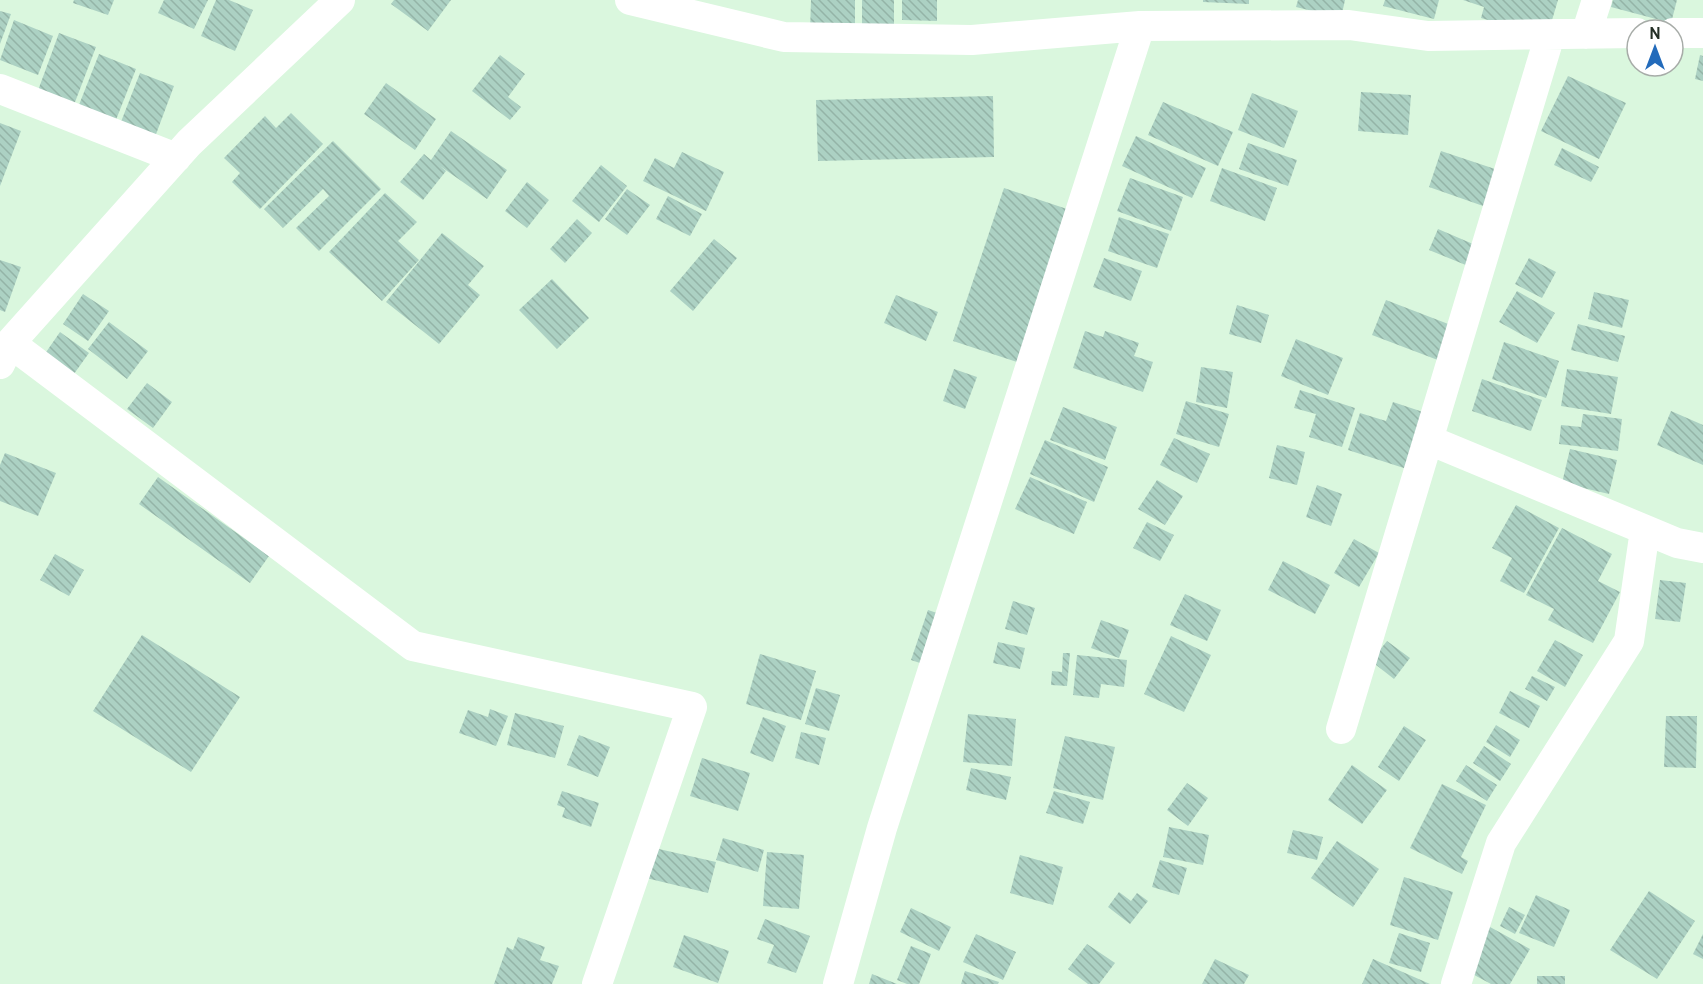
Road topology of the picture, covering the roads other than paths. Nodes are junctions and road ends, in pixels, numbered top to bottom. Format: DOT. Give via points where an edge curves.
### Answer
graph roads {
  1 [pos="630,0"];
  2 [pos="1597,0"];
  3 [pos="334,1"];
  4 [pos="1353,12"];
  5 [pos="1140,26"];
  6 [pos="1625,33"];
  7 [pos="1685,33"];
  8 [pos="1703,33"];
  9 [pos="1550,34"];
  10 [pos="1586,34"];
  11 [pos="0,89"];
  12 [pos="176,158"];
  13 [pos="8,338"];
  14 [pos="1428,440"];
  15 [pos="1645,530"];
  16 [pos="1703,548"];
  17 [pos="1341,729"];
  18 [pos="597,984"];
  19 [pos="838,984"];
  20 [pos="1456,984"];
  1 -- 5 [label="street" via="784,37 972,40"];
  2 -- 10 [label="street"];
  3 -- 12 [label="street"];
  4 -- 5 [label="street"];
  4 -- 9 [label="street" via="1428,36"];
  5 -- 19 [label="street" via="885,817"];
  6 -- 10 [label="street"];
  7 -- 8 [label="street"];
  9 -- 10 [label="street"];
  9 -- 14 [label="street"];
  11 -- 12 [label="street"];
  12 -- 13 [label="street"];
  13 -- 18 [label="street" via="413,646 692,707"];
  14 -- 15 [label="street"];
  14 -- 17 [label="street"];
  15 -- 16 [label="street"];
  15 -- 20 [label="street" via="1629,641 1501,843"];
}
